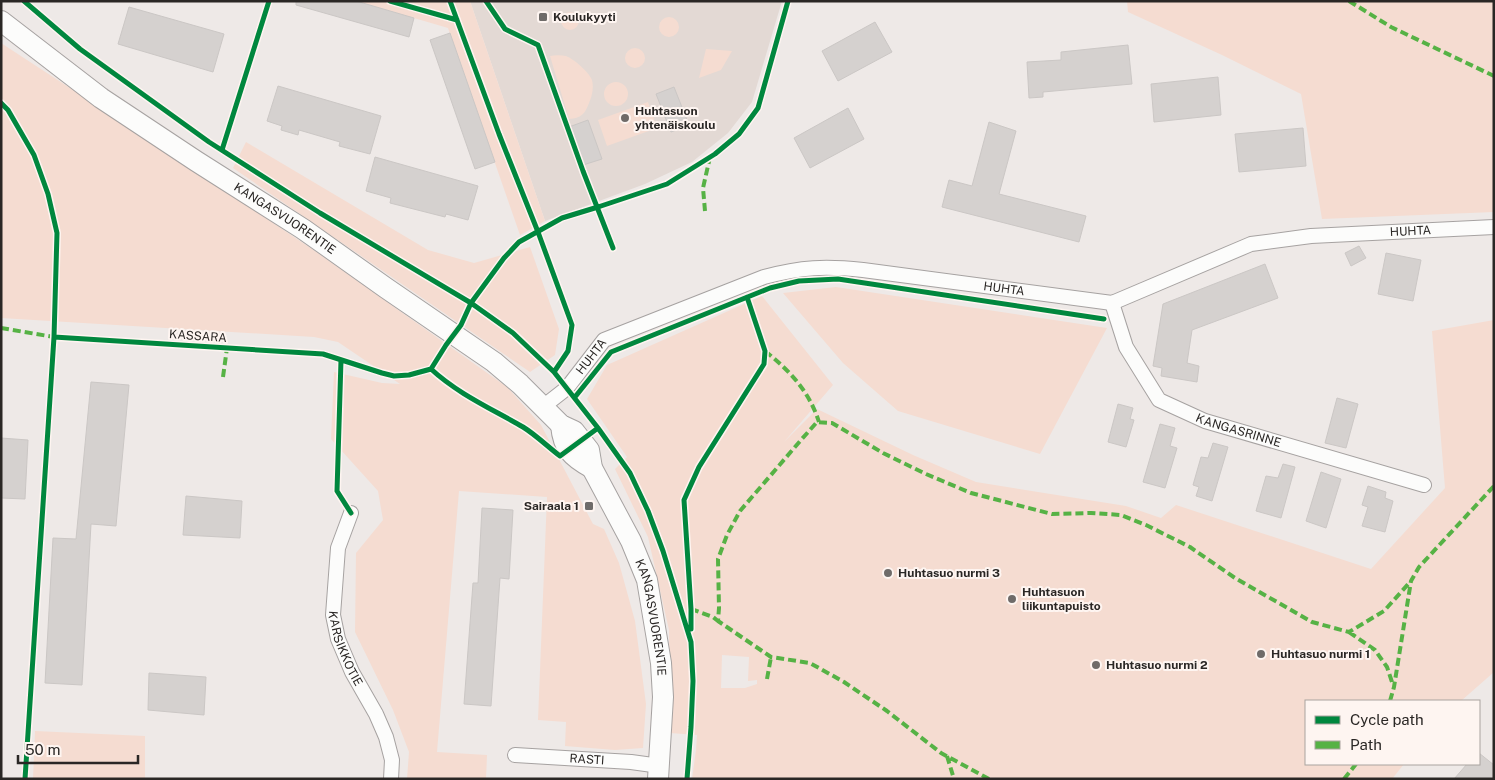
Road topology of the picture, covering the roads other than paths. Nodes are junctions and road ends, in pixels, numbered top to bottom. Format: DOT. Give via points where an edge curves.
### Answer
graph roads {
  1 [pos="1,21"];
  2 [pos="1494,227"];
  3 [pos="1112,303"];
  4 [pos="544,406"];
  5 [pos="1424,485"];
  6 [pos="351,513"];
  7 [pos="515,755"];
  8 [pos="659,772"];
  9 [pos="391,779"];
  1 -- 4 [label="main road, KANGASVUORENTIE" via="101,98 303,229 494,362"];
  2 -- 3 [label="street, HUHTA" via="1310,236 1252,244"];
  3 -- 4 [label="street, HUHTA" via="835,267 790,270 764,277 604,340 568,388"];
  3 -- 5 [label="street, KANGASRINNE" via="1126,348 1159,400 1205,420"];
  4 -- 8 [label="main road, KANGASVUORENTIE" via="589,450 592,468 631,541 647,580 661,663 663,697"];
  6 -- 9 [label="street, KARSIKKOTIE" via="338,548 333,615 338,639 352,672 386,737 392,760"];
  7 -- 8 [label="street, RASTI" via="631,762"];
}
